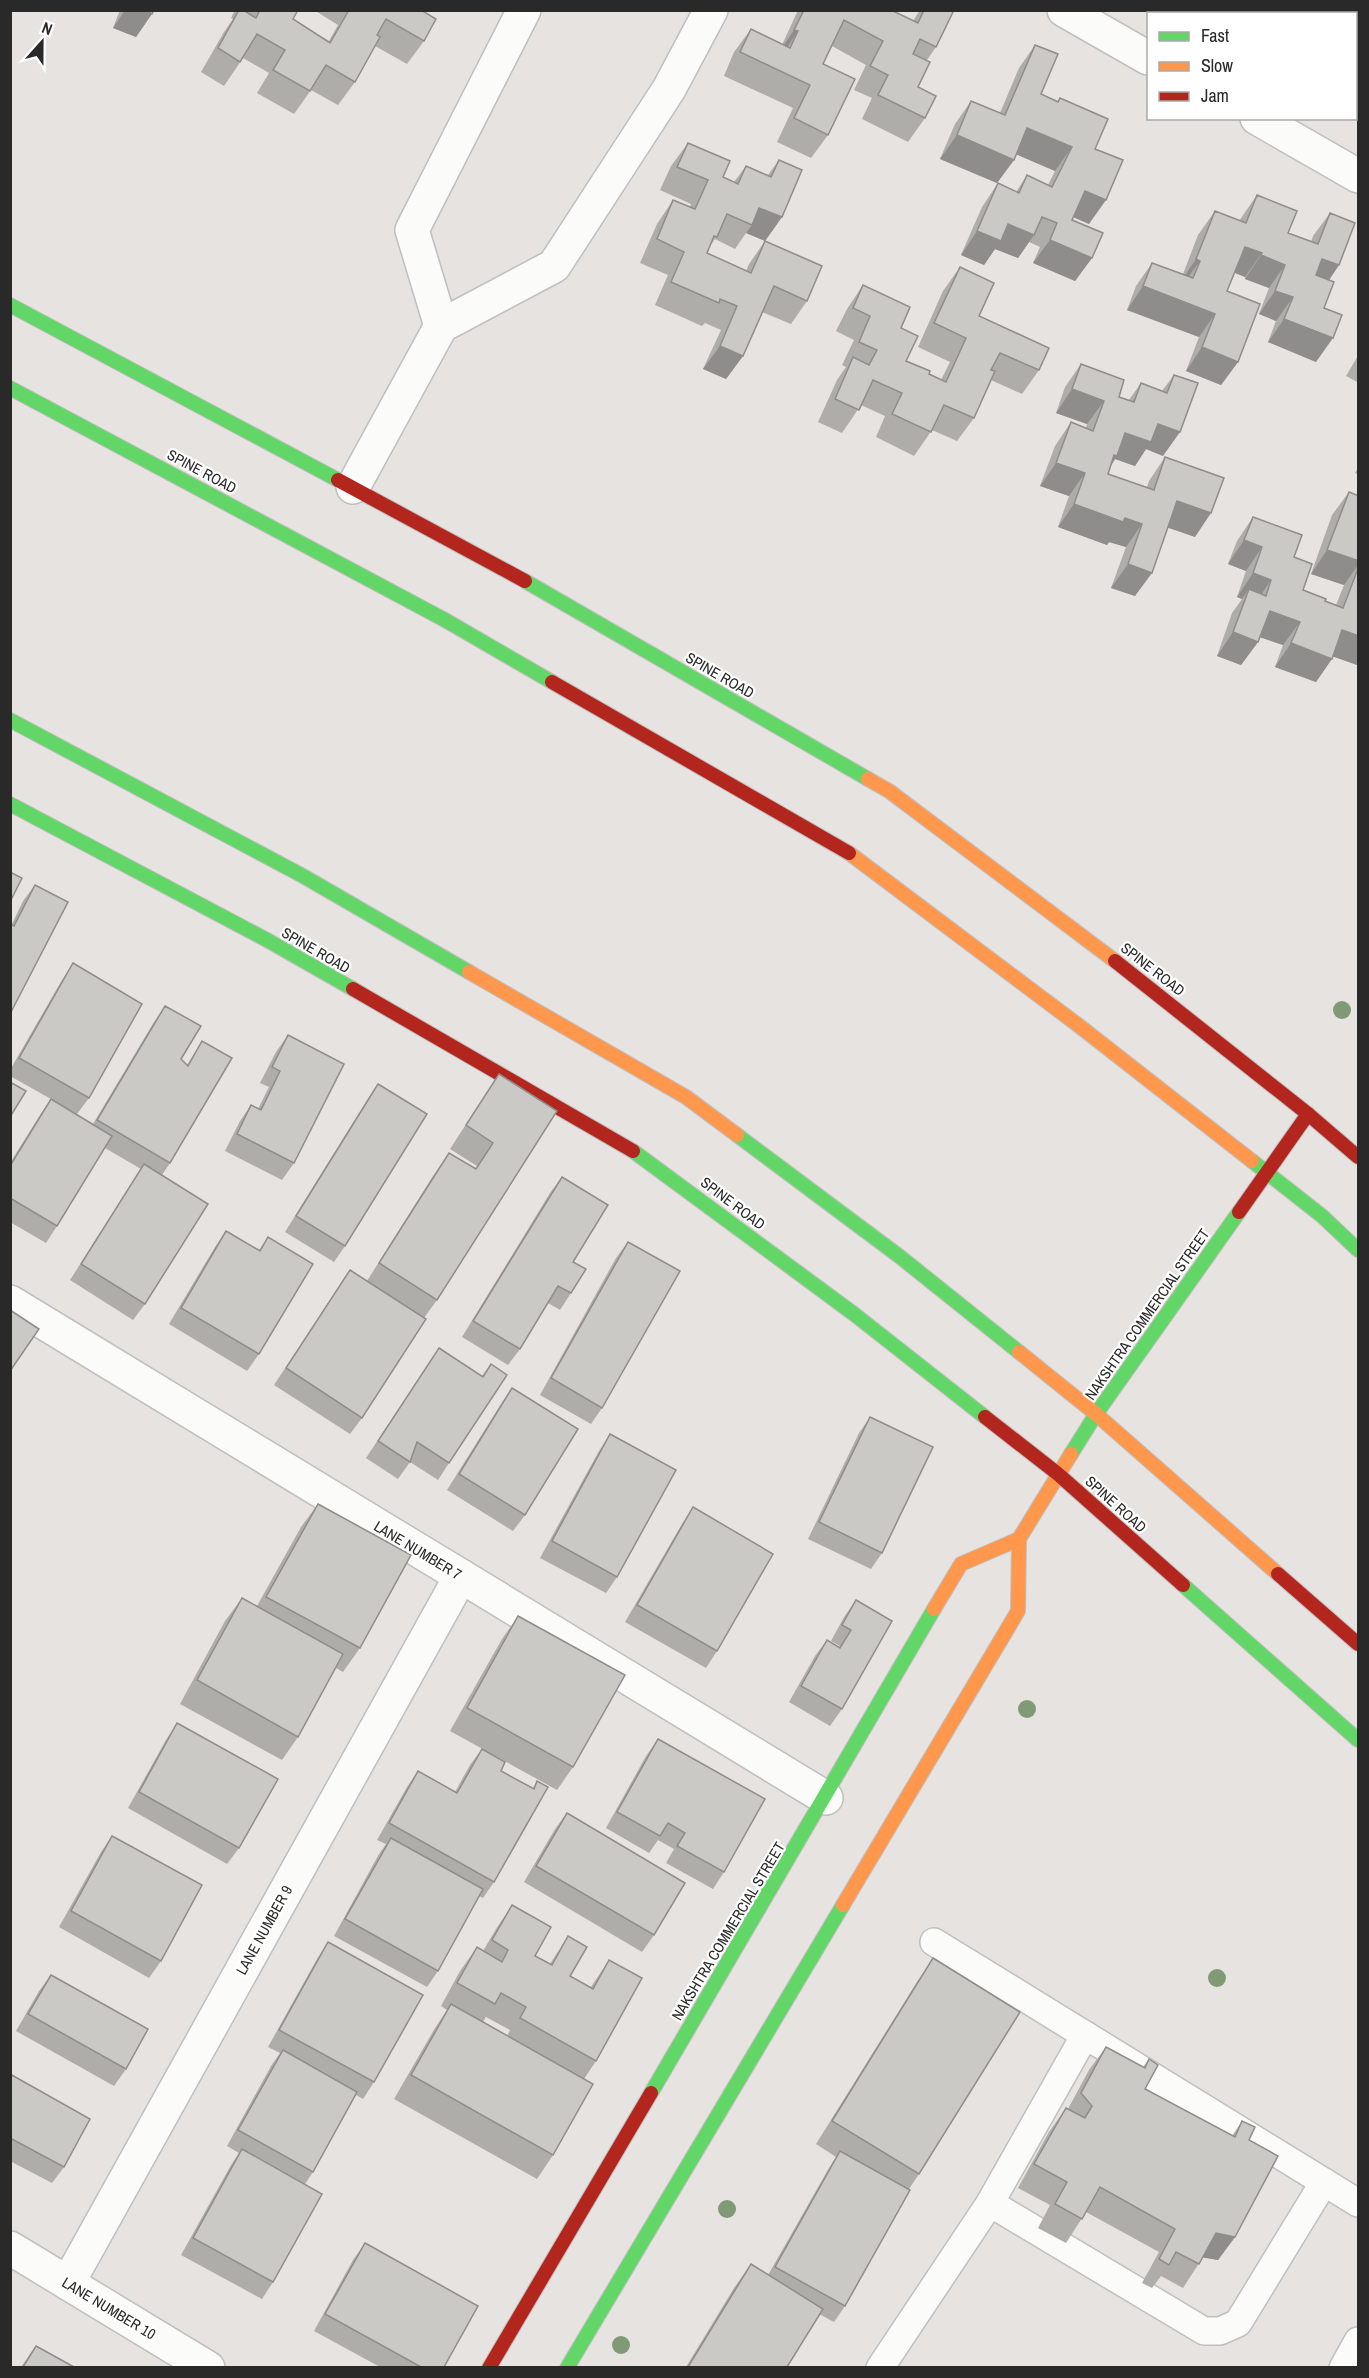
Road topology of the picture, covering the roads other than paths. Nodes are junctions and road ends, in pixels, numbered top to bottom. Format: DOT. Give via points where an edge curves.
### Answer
graph roads {
  1 [pos="524,10"];
  2 [pos="711,10"];
  3 [pos="1064,10"];
  4 [pos="1147,57"];
  5 [pos="1261,120"];
  6 [pos="1354,163"];
  7 [pos="10,305"];
  8 [pos="441,327"];
  9 [pos="10,388"];
  10 [pos="353,488"];
  11 [pos="10,720"];
  12 [pos="10,804"];
  13 [pos="1308,1114"];
  14 [pos="1359,1157"];
  15 [pos="1266,1173"];
  16 [pos="1359,1250"];
  17 [pos="10,1302"];
  18 [pos="1096,1414"];
  19 [pos="1058,1474"];
  20 [pos="1019,1539"];
  21 [pos="461,1576"];
  22 [pos="1356,1636"];
  23 [pos="1359,1740"];
  24 [pos="826,1798"];
  25 [pos="934,1942"];
  26 [pos="1085,2035"];
  27 [pos="1324,2182"];
  28 [pos="990,2203"];
  29 [pos="1359,2203"];
  30 [pos="10,2248"];
  31 [pos="68,2283"];
  32 [pos="1359,2341"];
  33 [pos="208,2367"];
  34 [pos="489,2367"];
  35 [pos="567,2367"];
  36 [pos="880,2367"];
  37 [pos="1343,2367"];
  1 -- 8 [label="street" via="412,230"];
  2 -- 8 [label="street" via="669,89 554,266"];
  3 -- 4 [label="street"];
  5 -- 6 [label="street"];
  7 -- 10 [label="street, SPINE ROAD"];
  8 -- 10 [label="street"];
  9 -- 15 [label="street, SPINE ROAD" via="446,620 848,852"];
  10 -- 13 [label="street, SPINE ROAD" via="481,556 889,791 1123,967"];
  11 -- 18 [label="street" via="303,876 686,1097 899,1256"];
  12 -- 19 [label="street, SPINE ROAD" via="267,940 645,1158 854,1314"];
  13 -- 14 [label="street, SPINE ROAD"];
  13 -- 15 [label="street, NAKSHTRA COMMERCIAL STREET"];
  15 -- 16 [label="street, SPINE ROAD"];
  15 -- 18 [label="street, NAKSHTRA COMMERCIAL STREET"];
  17 -- 21 [label="street, LANE NUMBER 7"];
  18 -- 19 [label="street, NAKSHTRA COMMERCIAL STREET"];
  18 -- 22 [label="street"];
  19 -- 20 [label="street, NAKSHTRA COMMERCIAL STREET"];
  19 -- 23 [label="street, SPINE ROAD"];
  20 -- 24 [label="street, NAKSHTRA COMMERCIAL STREET" via="961,1564"];
  20 -- 35 [label="street" via="1018,1611"];
  21 -- 24 [label="street, LANE NUMBER 7"];
  21 -- 31 [label="street, LANE NUMBER 9"];
  24 -- 34 [label="street, NAKSHTRA COMMERCIAL STREET"];
  25 -- 26 [label="lane"];
  26 -- 27 [label="lane"];
  26 -- 28 [label="lane"];
  27 -- 28 [label="lane" via="1238,2323 1220,2331 1204,2331"];
  27 -- 29 [label="lane"];
  28 -- 36 [label="lane"];
  30 -- 31 [label="street, LANE NUMBER 10"];
  31 -- 33 [label="street, LANE NUMBER 10"];
  32 -- 37 [label="lane"];
}
